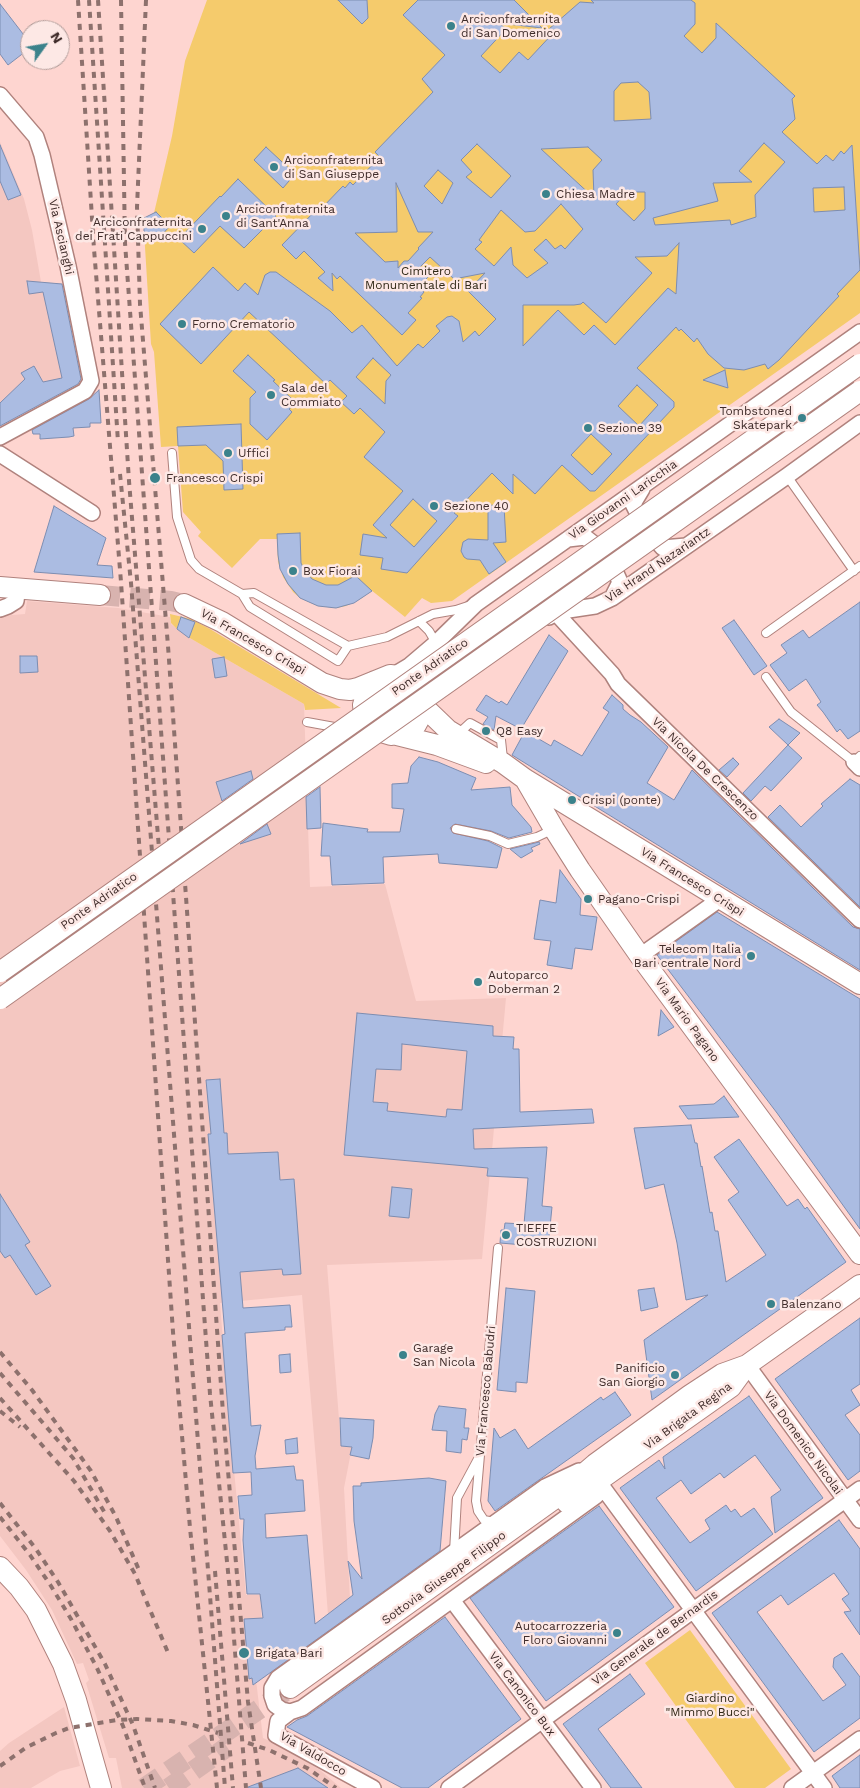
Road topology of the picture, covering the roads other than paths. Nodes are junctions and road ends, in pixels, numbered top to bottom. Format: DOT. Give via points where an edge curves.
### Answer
graph roads {
  1 [pos="0,95"];
  2 [pos="860,332"];
  3 [pos="860,364"];
  4 [pos="860,392"];
  5 [pos="860,423"];
  6 [pos="0,437"];
  7 [pos="172,453"];
  8 [pos="0,454"];
  9 [pos="787,476"];
  10 [pos="644,485"];
  11 [pos="92,513"];
  12 [pos="568,539"];
  13 [pos="686,546"];
  14 [pos="857,568"];
  15 [pos="9,587"];
  16 [pos="242,594"];
  17 [pos="100,595"];
  18 [pos="612,598"];
  19 [pos="184,604"];
  20 [pos="476,604"];
  21 [pos="0,609"];
  22 [pos="555,612"];
  23 [pos="419,622"];
  24 [pos="766,633"];
  25 [pos="436,643"];
  26 [pos="348,646"];
  27 [pos="394,675"];
  28 [pos="766,677"];
  29 [pos="375,682"];
  30 [pos="322,683"];
  31 [pos="423,706"];
  32 [pos="368,720"];
  33 [pos="307,722"];
  34 [pos="397,734"];
  35 [pos="858,762"];
  36 [pos="525,779"];
  37 [pos="554,829"];
  38 [pos="456,830"];
  39 [pos="720,899"];
  40 [pos="860,920"];
  41 [pos="640,956"];
  42 [pos="0,972"];
  43 [pos="860,984"];
  44 [pos="0,999"];
  45 [pos="498,1248"];
  46 [pos="860,1254"];
  47 [pos="860,1285"];
  48 [pos="747,1365"];
  49 [pos="480,1455"];
  50 [pos="596,1472"];
  51 [pos="860,1488"];
  52 [pos="845,1500"];
  53 [pos="860,1520"];
  54 [pos="495,1523"];
  55 [pos="454,1552"];
  56 [pos="0,1567"];
  57 [pos="452,1600"];
  58 [pos="693,1610"];
  59 [pos="292,1699"];
  60 [pos="542,1720"];
  61 [pos="860,1739"];
  62 [pos="813,1773"];
  63 [pos="101,1788"];
  64 [pos="373,1788"];
  65 [pos="449,1788"];
  66 [pos="593,1788"];
  67 [pos="792,1788"];
  68 [pos="824,1788"];
  1 -- 6 [label="street, Via Ascianghi" via="36,137 42,155 91,381 85,391"];
  2 -- 10 [label="street, Via Giovanni Laricchia"];
  3 -- 42 [label="main road, Ponte Adriatico, bridge"];
  4 -- 44 [label="main road, Ponte Adriatico, bridge"];
  5 -- 9 [label="street, Via Hrand Nazariantz"];
  7 -- 16 [label="lane" via="177,517 191,560 199,569"];
  8 -- 11 [label="street"];
  9 -- 13 [label="street, Via Hrand Nazariantz"];
  9 -- 14 [label="lane"];
  10 -- 12 [label="street, Via Giovanni Laricchia"];
  10 -- 13 [label="street" via="633,504 645,528 663,548"];
  12 -- 18 [label="street" via="585,537 608,555 620,582"];
  12 -- 20 [label="street, Via Giovanni Laricchia"];
  13 -- 18 [label="street, Via Hrand Nazariantz"];
  14 -- 24 [label="lane"];
  15 -- 17 [label="main road"];
  15 -- 21 [label="street" via="16,601"];
  16 -- 26 [label="lane" via="254,592"];
  16 -- 26 [label="lane" via="250,607 338,661"];
  18 -- 22 [label="street, Via Hrand Nazariantz" via="595,606"];
  19 -- 30 [label="main road, Via Francesco Crispi" via="222,622"];
  20 -- 23 [label="lane" via="433,614"];
  20 -- 25 [label="street, Via Giovanni Laricchia"];
  22 -- 31 [label="street, Via Hrand Nazariantz"];
  22 -- 40 [label="street, Via Nicola De Crescenzo" via="618,684"];
  23 -- 25 [label="lane" via="430,631"];
  23 -- 26 [label="lane" via="387,637"];
  25 -- 27 [label="street, Via Giovanni Laricchia"];
  27 -- 29 [label="main road"];
  27 -- 31 [label="main road" via="414,684 422,696"];
  28 -- 35 [label="lane" via="791,712"];
  29 -- 30 [label="main road" via="350,690"];
  29 -- 32 [label="main road" via="363,705"];
  30 -- 32 [label="main road"];
  31 -- 34 [label="main road" via="416,725"];
  31 -- 36 [label="main road, Via Francesco Crispi" via="448,730"];
  32 -- 33 [label="lane" via="344,729"];
  32 -- 34 [label="main road" via="381,732"];
  34 -- 36 [label="main road, Via Francesco Crispi" via="438,745"];
  36 -- 37 [label="main road, Via Mario Pagano"];
  36 -- 39 [label="main road, Via Francesco Crispi"];
  37 -- 38 [label="lane" via="508,844 490,836"];
  37 -- 41 [label="main road, Via Mario Pagano"];
  39 -- 41 [label="street"];
  39 -- 43 [label="main road, Via Francesco Crispi"];
  41 -- 46 [label="main road, Via Mario Pagano"];
  45 -- 49 [label="lane, Via Francesco Babudri"];
  47 -- 48 [label="main road, Via Brigata Regina"];
  48 -- 50 [label="main road, Via Brigata Regina" via="722,1374"];
  48 -- 52 [label="street, Via Domenico Nicolai"];
  49 -- 54 [label="lane, Via Francesco Babudri" via="478,1511 484,1520"];
  49 -- 55 [label="lane" via="457,1498"];
  50 -- 54 [label="street" via="545,1487"];
  50 -- 57 [label="street" via="596,1496"];
  50 -- 58 [label="street"];
  50 -- 59 [label="main road, Sottovia Giuseppe Filippo" via="554,1499"];
  51 -- 52 [label="street, Via Generale de Bernardis"];
  52 -- 53 [label="street, Via Domenico Nicolai"];
  52 -- 58 [label="street, Via Generale de Bernardis"];
  54 -- 55 [label="street"];
  55 -- 59 [label="street" via="278,1678 272,1688 275,1704 282,1710"];
  56 -- 63 [label="main road" via="20,1587 63,1664"];
  57 -- 59 [label="street" via="302,1708"];
  57 -- 60 [label="street, Via Canonico Bux"];
  58 -- 60 [label="street, Via Generale de Bernardis"];
  58 -- 62 [label="street"];
  59 -- 64 [label="street, Via Valdocco" via="278,1721 276,1735"];
  60 -- 65 [label="street, Via Generale de Bernardis"];
  60 -- 66 [label="street, Via Canonico Bux"];
  61 -- 62 [label="street"];
  62 -- 67 [label="street"];
  62 -- 68 [label="street"];
}
